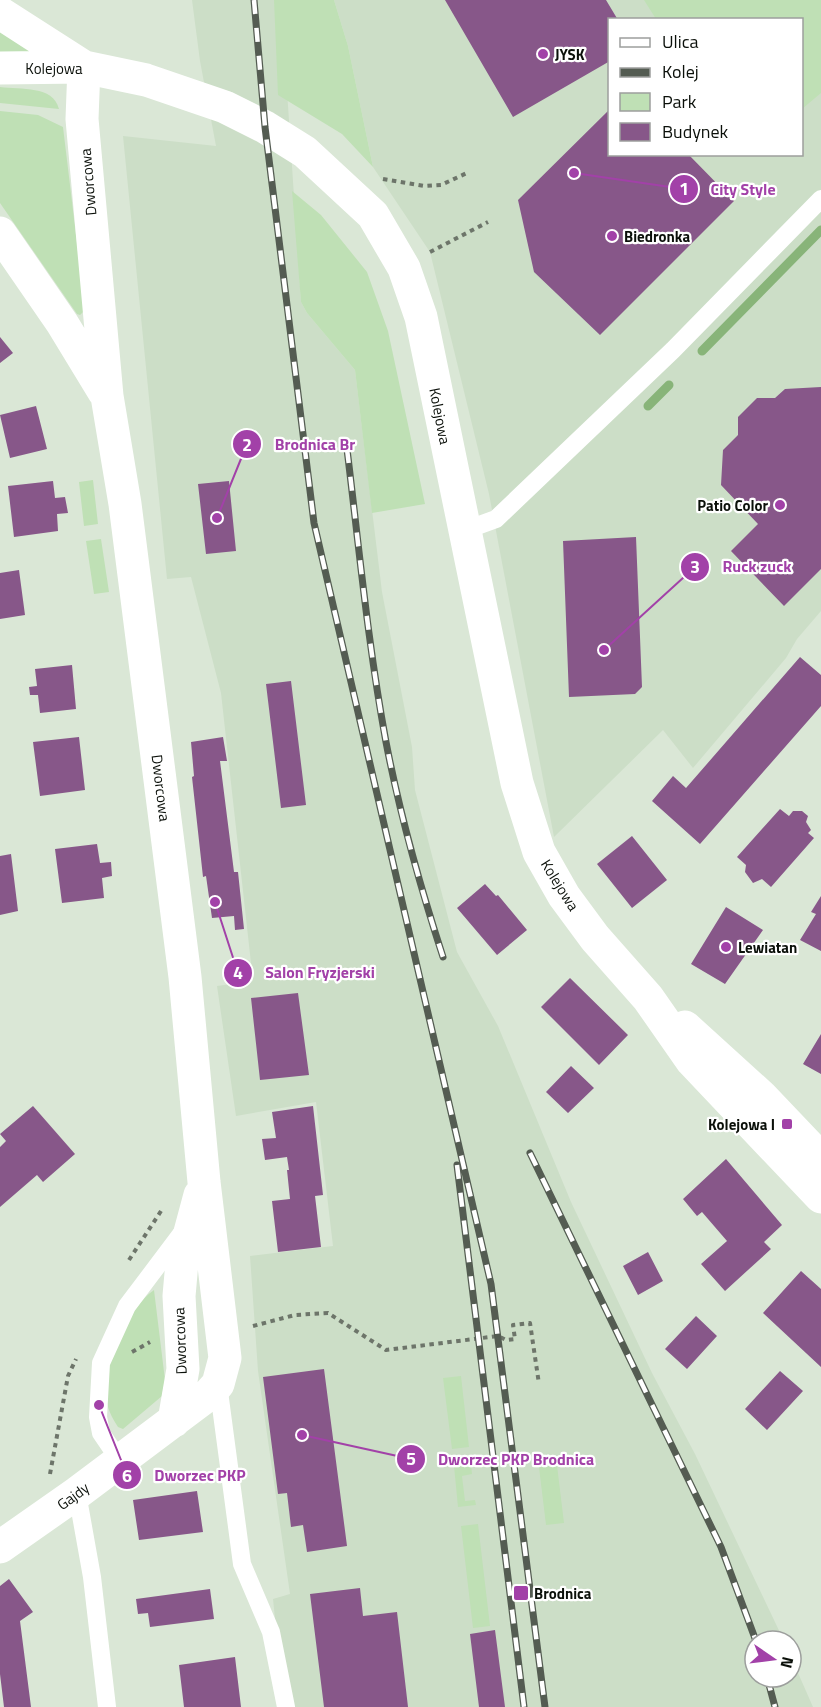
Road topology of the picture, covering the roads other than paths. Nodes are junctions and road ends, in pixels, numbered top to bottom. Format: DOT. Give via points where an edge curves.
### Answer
graph roads {
  1 [pos="0,13"];
  2 [pos="84,67"];
  3 [pos="0,68"];
  4 [pos="821,199"];
  5 [pos="0,232"];
  6 [pos="107,396"];
  7 [pos="463,531"];
  8 [pos="752,1107"];
  9 [pos="821,1160"];
  10 [pos="204,1182"];
  11 [pos="821,1197"];
  12 [pos="192,1221"];
  13 [pos="218,1384"];
  14 [pos="174,1420"];
  15 [pos="120,1461"];
  16 [pos="77,1493"];
  17 [pos="0,1547"];
  18 [pos="107,1707"];
  19 [pos="286,1707"];
  1 -- 2 [label="street"];
  2 -- 3 [label="street, Kolejowa"];
  2 -- 6 [label="street, Dworcowa" via="82,119"];
  2 -- 7 [label="street, Kolejowa" via="170,87 241,114 305,152 373,215 404,268 422,317"];
  4 -- 7 [label="lane" via="673,350 496,519"];
  5 -- 6 [label="street, Dworcowa"];
  6 -- 10 [label="street, Dworcowa" via="125,504 185,977"];
  7 -- 8 [label="street, Kolejowa" via="517,783 539,852 564,896 648,998 692,1061"];
  8 -- 9 [label="street, Kolejowa"];
  8 -- 11 [label="street, Kolejowa"];
  10 -- 12 [label="street, Dworcowa"];
  10 -- 13 [label="street, Dworcowa" via="225,1358"];
  12 -- 14 [label="street, Dworcowa" via="182,1262 179,1296 183,1369"];
  12 -- 15 [label="lane" via="127,1306 101,1363 101,1433"];
  13 -- 14 [label="street"];
  13 -- 19 [label="lane" via="242,1564 271,1632"];
  14 -- 15 [label="street, Gajdy"];
  15 -- 16 [label="street, Gajdy"];
  16 -- 17 [label="street, Gajdy"];
  16 -- 18 [label="lane" via="92,1577"];
}
